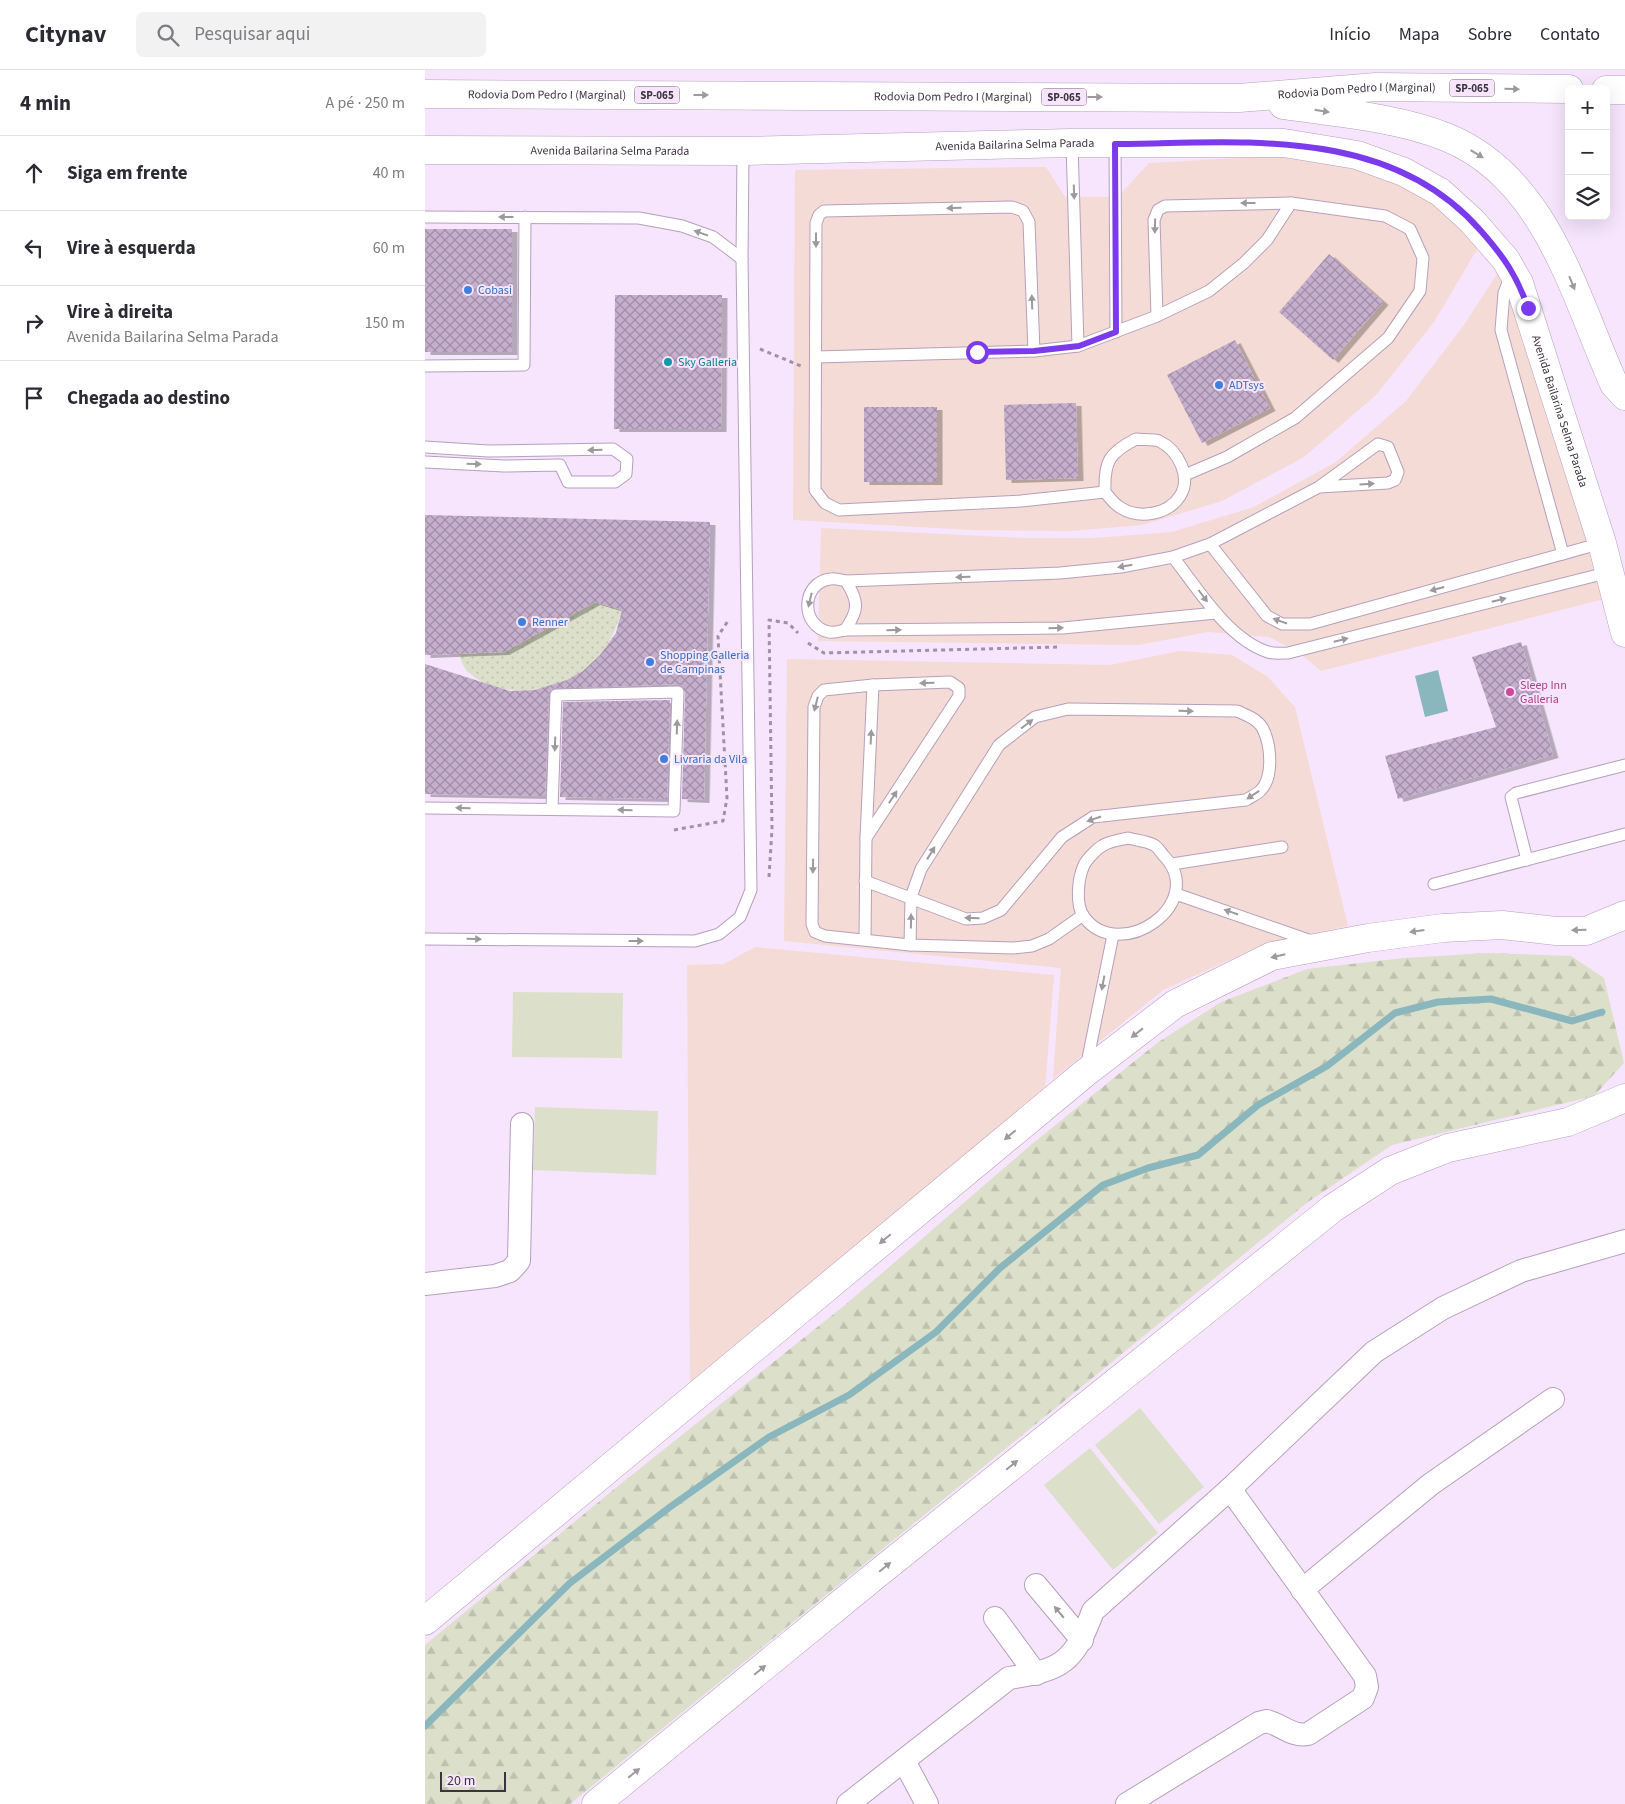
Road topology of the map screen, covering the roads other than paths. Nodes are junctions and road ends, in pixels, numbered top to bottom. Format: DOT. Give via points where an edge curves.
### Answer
graph roads {
  1 [pos="1565,90"];
  2 [pos="1610,90"];
  3 [pos="1625,90"];
  4 [pos="425,94"];
  5 [pos="1239,98"];
  6 [pos="1072,143"];
  7 [pos="1115,144"];
  8 [pos="425,150"];
  9 [pos="743,151"];
  10 [pos="1291,203"];
  11 [pos="425,217"];
  12 [pos="525,217"];
  13 [pos="742,259"];
  14 [pos="1512,271"];
  15 [pos="1157,316"];
  16 [pos="1116,332"];
  17 [pos="1079,346"];
  18 [pos="1034,351"];
  19 [pos="817,357"];
  20 [pos="425,366"];
  21 [pos="1625,396"];
  22 [pos="425,447"];
  23 [pos="425,462"];
  24 [pos="1185,475"];
  25 [pos="1319,487"];
  26 [pos="1105,492"];
  27 [pos="1210,544"];
  28 [pos="1602,544"];
  29 [pos="1563,554"];
  30 [pos="1173,557"];
  31 [pos="1610,572"];
  32 [pos="846,581"];
  33 [pos="1216,613"];
  34 [pos="845,630"];
  35 [pos="1625,633"];
  36 [pos="873,685"];
  37 [pos="1625,765"];
  38 [pos="425,808"];
  39 [pos="552,809"];
  40 [pos="1625,834"];
  41 [pos="866,838"];
  42 [pos="1283,846"];
  43 [pos="1527,860"];
  44 [pos="1172,864"];
  45 [pos="865,881"];
  46 [pos="1435,884"];
  47 [pos="1176,894"];
  48 [pos="911,897"];
  49 [pos="1083,915"];
  50 [pos="1625,915"];
  51 [pos="1113,935"];
  52 [pos="425,939"];
  53 [pos="865,939"];
  54 [pos="910,945"];
  55 [pos="1326,946"];
  56 [pos="1085,1073"];
  57 [pos="1625,1098"];
  58 [pos="522,1124"];
  59 [pos="1625,1241"];
  60 [pos="425,1284"];
  61 [pos="1553,1400"];
  62 [pos="1230,1489"];
  63 [pos="1036,1585"];
  64 [pos="1301,1590"];
  65 [pos="995,1618"];
  66 [pos="425,1621"];
  67 [pos="1082,1640"];
  68 [pos="1036,1674"];
  69 [pos="904,1761"];
  70 [pos="596,1804"];
  71 [pos="848,1804"];
  72 [pos="927,1804"];
  73 [pos="1127,1804"];
  5 -- 1 [label="main road, Rodovia Dom Pedro I (Marginal) / SP-065, one-way" via="1376,87"];
  2 -- 3 [label="main road"];
  4 -- 5 [label="main road, Rodovia Dom Pedro I (Marginal) / SP-065, one-way"];
  5 -- 21 [label="main road, one-way" via="1401,124 1446,137 1482,156 1525,199 1559,250 1614,384"];
  6 -- 7 [label="main road, Avenida Bailarina Selma Parada"];
  6 -- 9 [label="main road, Avenida Bailarina Selma Parada"];
  6 -- 17 [label="lane, one-way"];
  7 -- 14 [label="main road, Avenida Bailarina Selma Parada" via="1284,143 1357,155 1404,172 1440,192 1473,221"];
  7 -- 16 [label="lane"];
  8 -- 9 [label="main road, Avenida Bailarina Selma Parada"];
  9 -- 13 [label="lane"];
  10 -- 15 [label="lane" via="1267,240 1244,262 1209,291"];
  10 -- 15 [label="lane, one-way" via="1165,206 1158,210 1154,220"];
  10 -- 24 [label="lane" via="1385,216 1410,229 1423,258 1420,291 1388,338 1295,418 1227,458"];
  12 -- 11 [label="lane, one-way"];
  13 -- 12 [label="lane, one-way" via="713,237 682,226 639,218"];
  12 -- 20 [label="lane" via="524,365"];
  52 -- 13 [label="lane, one-way" via="695,942 719,934 740,917 751,890"];
  14 -- 28 [label="main road, Avenida Bailarina Selma Parada" via="1528,308"];
  14 -- 29 [label="lane" via="1504,293 1501,330"];
  15 -- 16 [label="lane"];
  16 -- 17 [label="lane"];
  17 -- 18 [label="lane"];
  18 -- 19 [label="lane"];
  18 -- 19 [label="lane, one-way" via="1029,222 1023,211 1012,207 824,211 816,223"];
  19 -- 26 [label="lane" via="815,490 825,503 839,510 1021,501"];
  23 -- 22 [label="lane, one-way" via="560,465 568,482 615,482 626,474 627,459 613,449 488,451"];
  24 -- 26 [label="lane" via="1180,496 1156,512 1141,515 1121,508"];
  24 -- 26 [label="lane" via="1176,454 1158,441 1136,439 1115,450 1104,469"];
  25 -- 25 [label="lane, one-way" via="1395,480 1397,472 1388,447 1378,444"];
  25 -- 27 [label="lane"];
  29 -- 27 [label="lane, one-way" via="1310,624 1282,624 1267,616"];
  27 -- 30 [label="lane"];
  28 -- 29 [label="lane"];
  28 -- 31 [label="main road, Avenida Bailarina Selma Parada"];
  30 -- 32 [label="lane, one-way" via="1121,567 1060,573"];
  30 -- 33 [label="lane, one-way"];
  33 -- 31 [label="lane, one-way" via="1251,644 1270,653 1287,653"];
  31 -- 35 [label="main road, Avenida Bailarina Selma Parada"];
  32 -- 34 [label="lane" via="856,597 855,615"];
  32 -- 34 [label="lane, one-way" via="831,578 817,584 808,597 807,613 816,626 830,632"];
  34 -- 33 [label="lane, one-way" via="1063,628"];
  41 -- 36 [label="lane, one-way"];
  41 -- 36 [label="lane, one-way" via="959,696 959,688 950,682"];
  36 -- 53 [label="lane, one-way" via="825,690 818,696 814,707 812,924 815,932 825,936"];
  37 -- 43 [label="lane" via="1511,797"];
  39 -- 38 [label="lane, one-way"];
  39 -- 39 [label="lane" via="674,811 678,692 556,695"];
  40 -- 43 [label="lane"];
  41 -- 45 [label="lane"];
  42 -- 44 [label="lane"];
  43 -- 46 [label="lane"];
  44 -- 47 [label="lane" via="1177,879"];
  44 -- 49 [label="lane" via="1154,845 1128,838 1103,845 1084,864 1078,890"];
  45 -- 48 [label="lane"];
  45 -- 53 [label="lane"];
  47 -- 51 [label="lane" via="1167,912 1151,925 1133,933"];
  55 -- 47 [label="lane, one-way"];
  48 -- 48 [label="lane, one-way" via="921,869 999,745 1035,717 1068,709 1237,711 1263,728 1269,753 1268,779 1260,791 1246,800 1093,818 1062,837 1001,910 983,918 966,919"];
  54 -- 48 [label="lane, one-way"];
  49 -- 51 [label="lane" via="1092,925"];
  49 -- 54 [label="lane" via="1049,939 1031,946"];
  50 -- 55 [label="main road, one-way" via="1586,931 1502,925 1443,928"];
  51 -- 56 [label="lane, one-way"];
  53 -- 54 [label="lane"];
  55 -- 56 [label="main road, one-way" via="1272,956 1175,1004"];
  56 -- 66 [label="main road, one-way"];
  70 -- 57 [label="main road, one-way" via="1333,1208 1390,1171 1448,1148 1568,1122"];
  58 -- 60 [label="street" via="519,1261 510,1272 495,1276"];
  59 -- 62 [label="street" via="1521,1271 1443,1308 1374,1352"];
  61 -- 64 [label="street" via="1431,1484"];
  62 -- 64 [label="street"];
  62 -- 67 [label="street" via="1093,1611"];
  67 -- 63 [label="street, one-way"];
  64 -- 73 [label="street" via="1365,1676 1367,1687 1363,1698 1300,1736 1267,1721 1259,1722"];
  65 -- 68 [label="street"];
  67 -- 68 [label="street" via="1065,1662"];
  68 -- 69 [label="street" via="1009,1678"];
  69 -- 71 [label="street"];
  69 -- 72 [label="street"];
}
